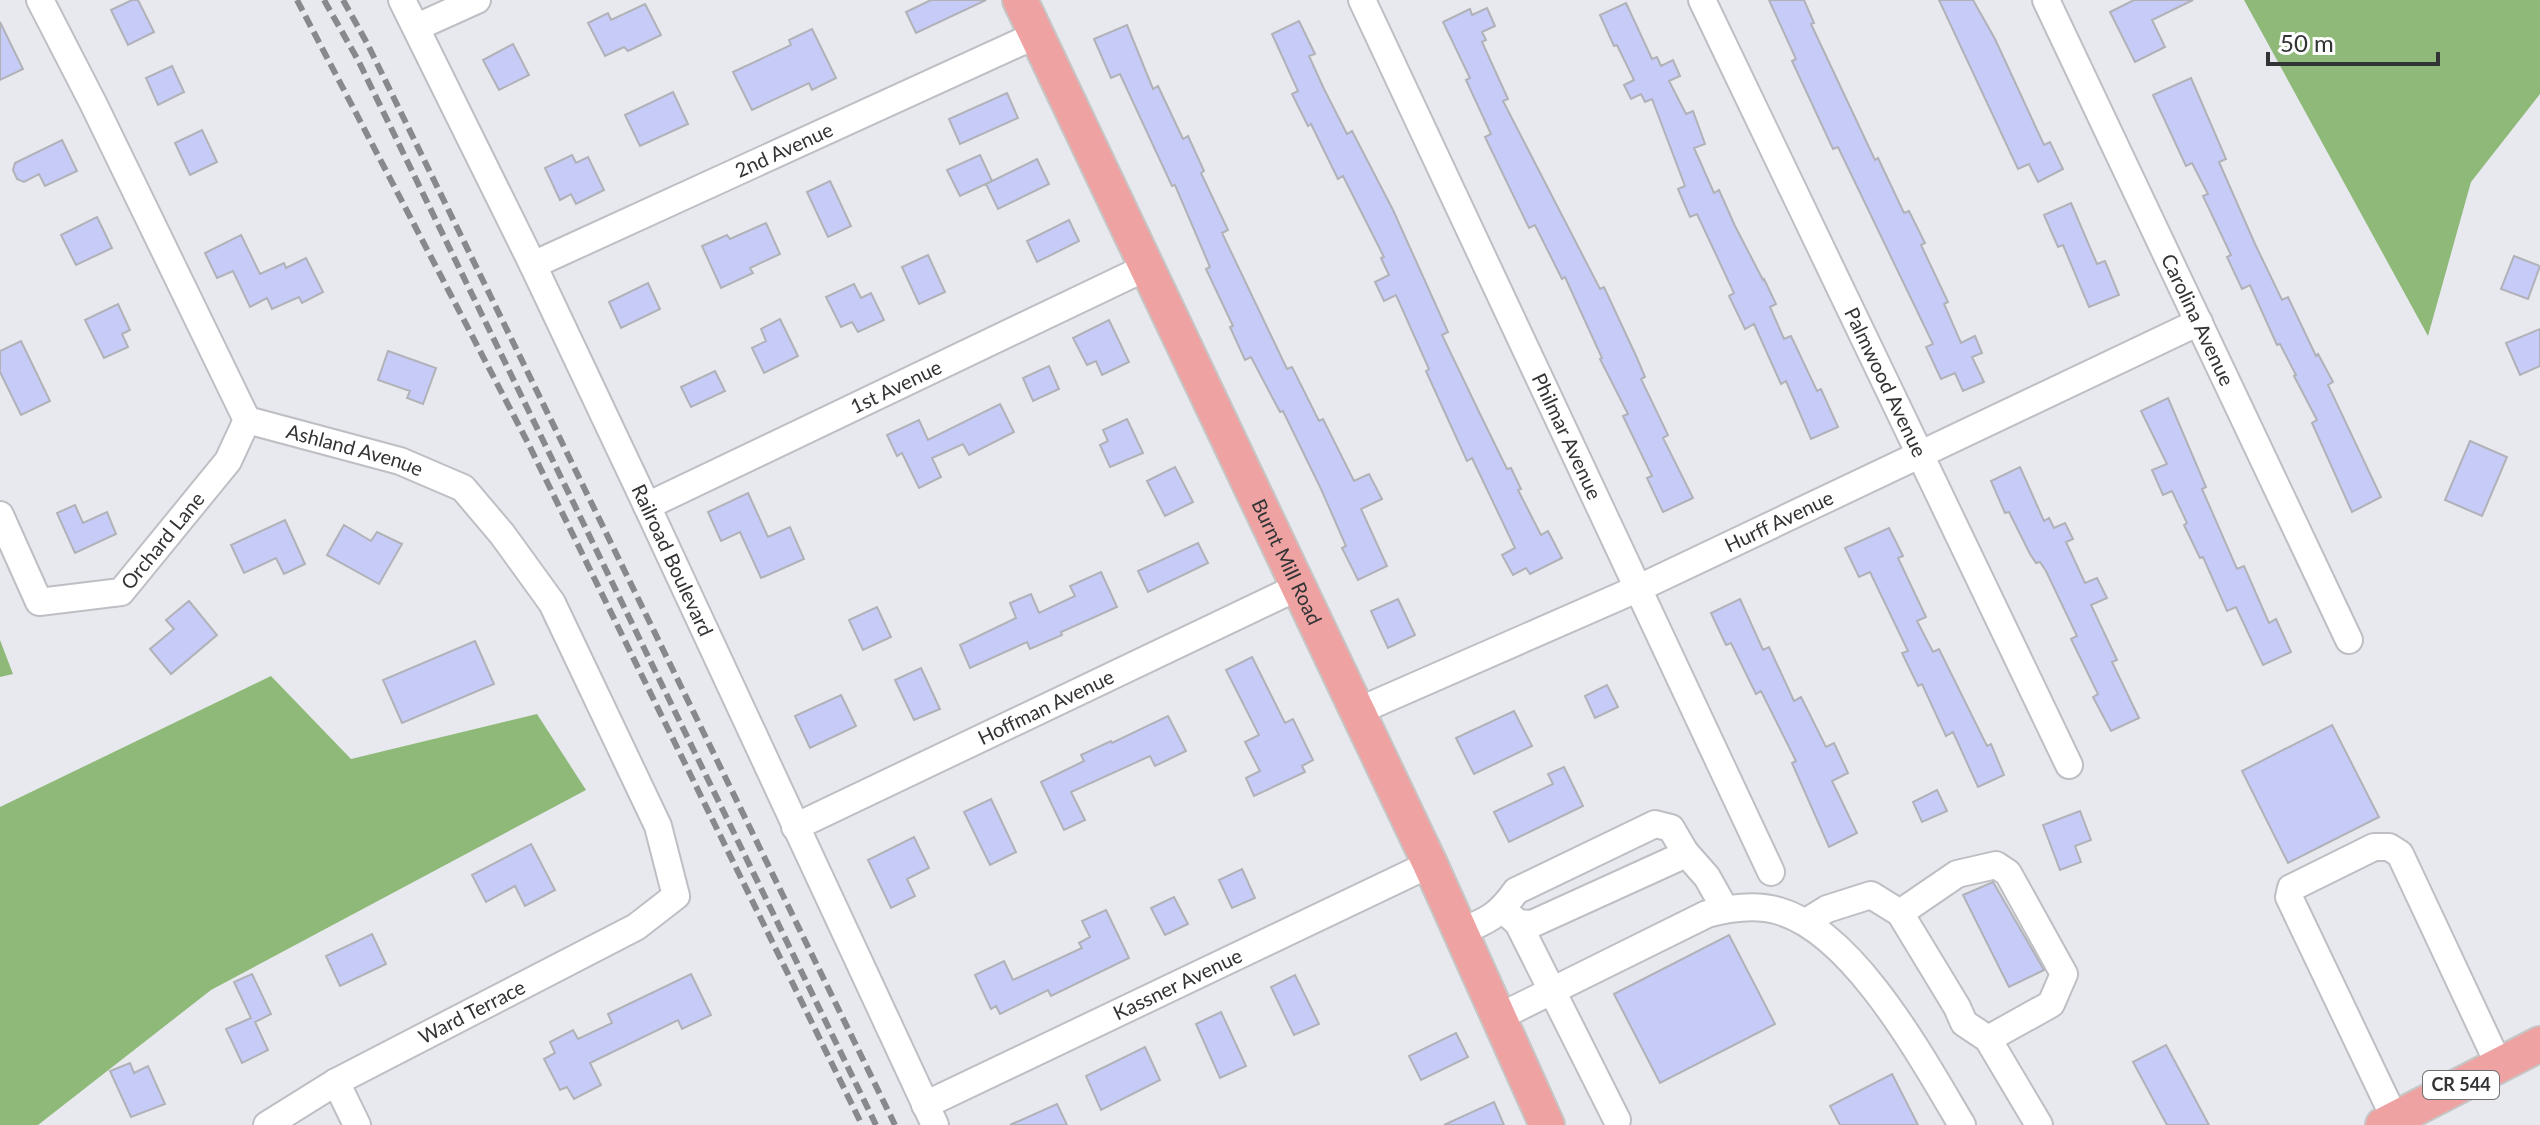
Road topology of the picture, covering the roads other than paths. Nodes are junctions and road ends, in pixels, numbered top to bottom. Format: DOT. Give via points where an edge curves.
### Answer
graph roads {
  1 [pos="40,0"];
  2 [pos="402,0"];
  3 [pos="477,0"];
  4 [pos="1020,0"];
  5 [pos="1362,0"];
  6 [pos="1702,0"];
  7 [pos="2046,0"];
  8 [pos="417,27"];
  9 [pos="1036,35"];
  10 [pos="533,265"];
  11 [pos="1145,268"];
  12 [pos="2199,322"];
  13 [pos="247,420"];
  14 [pos="1920,453"];
  15 [pos="647,506"];
  16 [pos="0,515"];
  17 [pos="1298,587"];
  18 [pos="1639,588"];
  19 [pos="2349,640"];
  20 [pos="1356,712"];
  21 [pos="2069,765"];
  22 [pos="795,827"];
  23 [pos="1680,856"];
  24 [pos="1430,864"];
  25 [pos="1771,872"];
  26 [pos="676,896"];
  27 [pos="1725,909"];
  28 [pos="1900,913"];
  29 [pos="1510,916"];
  30 [pos="1806,922"];
  31 [pos="1461,931"];
  32 [pos="1553,991"];
  33 [pos="1499,1017"];
  34 [pos="1988,1039"];
  35 [pos="2540,1044"];
  36 [pos="2499,1065"];
  37 [pos="336,1082"];
  38 [pos="930,1115"];
  39 [pos="1617,1120"];
  40 [pos="2389,1122"];
  41 [pos="267,1125"];
  42 [pos="357,1125"];
  43 [pos="1547,1125"];
  44 [pos="1962,1125"];
  45 [pos="2039,1125"];
  1 -- 13 [label="street"];
  2 -- 8 [label="street, Railroad Boulevard"];
  3 -- 8 [label="street"];
  4 -- 9 [label="main road, Burnt Mill Road"];
  5 -- 18 [label="street, Philmar Avenue"];
  6 -- 14 [label="street, Palmwood Avenue"];
  7 -- 12 [label="street, Carolina Avenue"];
  8 -- 10 [label="street, Railroad Boulevard"];
  9 -- 10 [label="street, 2nd Avenue"];
  9 -- 11 [label="main road, Burnt Mill Road"];
  10 -- 15 [label="street, Railroad Boulevard"];
  11 -- 15 [label="street, 1st Avenue"];
  11 -- 17 [label="main road, Burnt Mill Road"];
  12 -- 14 [label="street, Hurff Avenue"];
  12 -- 19 [label="street, Carolina Avenue"];
  13 -- 16 [label="street, Orchard Lane" via="228,461 121,592 39,602"];
  13 -- 26 [label="street, Ashland Avenue" via="400,461 463,488 552,603 658,826"];
  14 -- 18 [label="street, Hurff Avenue"];
  14 -- 21 [label="street, Palmwood Avenue"];
  15 -- 22 [label="street, Railroad Boulevard"];
  17 -- 20 [label="main road, Burnt Mill Road"];
  17 -- 22 [label="street, Hoffman Avenue"];
  18 -- 20 [label="street, Hurff Avenue"];
  18 -- 25 [label="street, Philmar Avenue"];
  20 -- 24 [label="main road, Burnt Mill Road"];
  22 -- 38 [label="street, Railroad Boulevard"];
  23 -- 27 [label="street" via="1707,877"];
  23 -- 29 [label="street" via="1532,924"];
  23 -- 29 [label="street" via="1671,828 1655,824 1516,891"];
  24 -- 31 [label="main road, Burnt Mill Road"];
  24 -- 38 [label="street, Kassner Avenue"];
  26 -- 37 [label="street, Ward Terrace" via="636,927"];
  27 -- 30 [label="street" via="1777,910"];
  27 -- 32 [label="street"];
  28 -- 30 [label="street" via="1871,895"];
  28 -- 34 [label="street" via="1964,1023"];
  28 -- 34 [label="street" via="1957,874 1996,865 2008,873 2064,974 2051,1004"];
  29 -- 31 [label="street"];
  29 -- 32 [label="street"];
  30 -- 44 [label="street" via="1853,963 1911,1038"];
  31 -- 33 [label="main road, Burnt Mill Road"];
  32 -- 33 [label="street"];
  32 -- 39 [label="street"];
  33 -- 43 [label="main road, Burnt Mill Road"];
  34 -- 45 [label="street"];
  35 -- 36 [label="main road, CR 544"];
  36 -- 40 [label="main road, CR 544"];
  36 -- 40 [label="street" via="2400,854 2374,847 2291,888 2289,897"];
  37 -- 41 [label="street, Ward Terrace"];
  37 -- 42 [label="street"];
}
